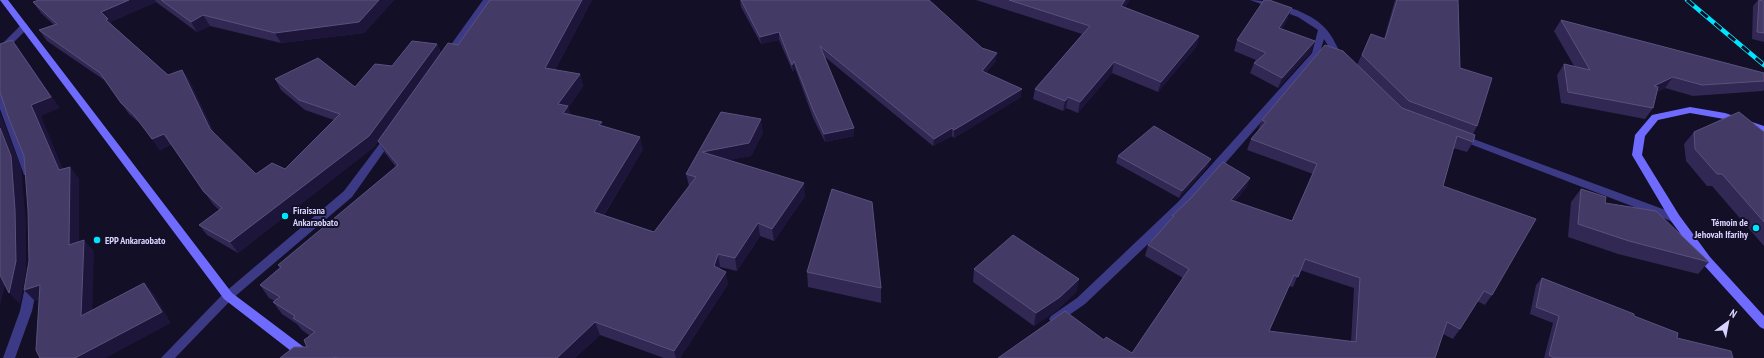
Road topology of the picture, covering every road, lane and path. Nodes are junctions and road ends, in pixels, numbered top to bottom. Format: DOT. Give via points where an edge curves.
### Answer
graph roads {
  1 [pos="4,0"];
  2 [pos="487,0"];
  3 [pos="1254,0"];
  4 [pos="24,27"];
  5 [pos="1322,30"];
  6 [pos="0,51"];
  7 [pos="443,62"];
  8 [pos="1349,66"];
  9 [pos="0,95"];
  10 [pos="398,125"];
  11 [pos="1764,130"];
  12 [pos="1452,134"];
  13 [pos="29,182"];
  14 [pos="1675,218"];
  15 [pos="34,272"];
  16 [pos="228,296"];
  17 [pos="1050,323"];
  18 [pos="1764,324"];
  19 [pos="9,358"];
  20 [pos="166,358"];
  21 [pos="309,358"];
  1 -- 4 [label="street"];
  2 -- 7 [label="street"];
  3 -- 5 [label="street" via="1305,17"];
  4 -- 6 [label="street"];
  4 -- 16 [label="street"];
  5 -- 8 [label="street" via="1332,50"];
  5 -- 17 [label="street" via="1316,54 1182,205 1081,301"];
  9 -- 13 [label="street" via="28,167"];
  10 -- 16 [label="street" via="348,194"];
  11 -- 14 [label="street" via="1725,116 1690,110 1655,117 1640,135 1637,155"];
  12 -- 14 [label="street"];
  14 -- 18 [label="street" via="1706,260"];
  15 -- 19 [label="street" via="26,311"];
  16 -- 20 [label="street"];
  16 -- 21 [label="street"];
}
